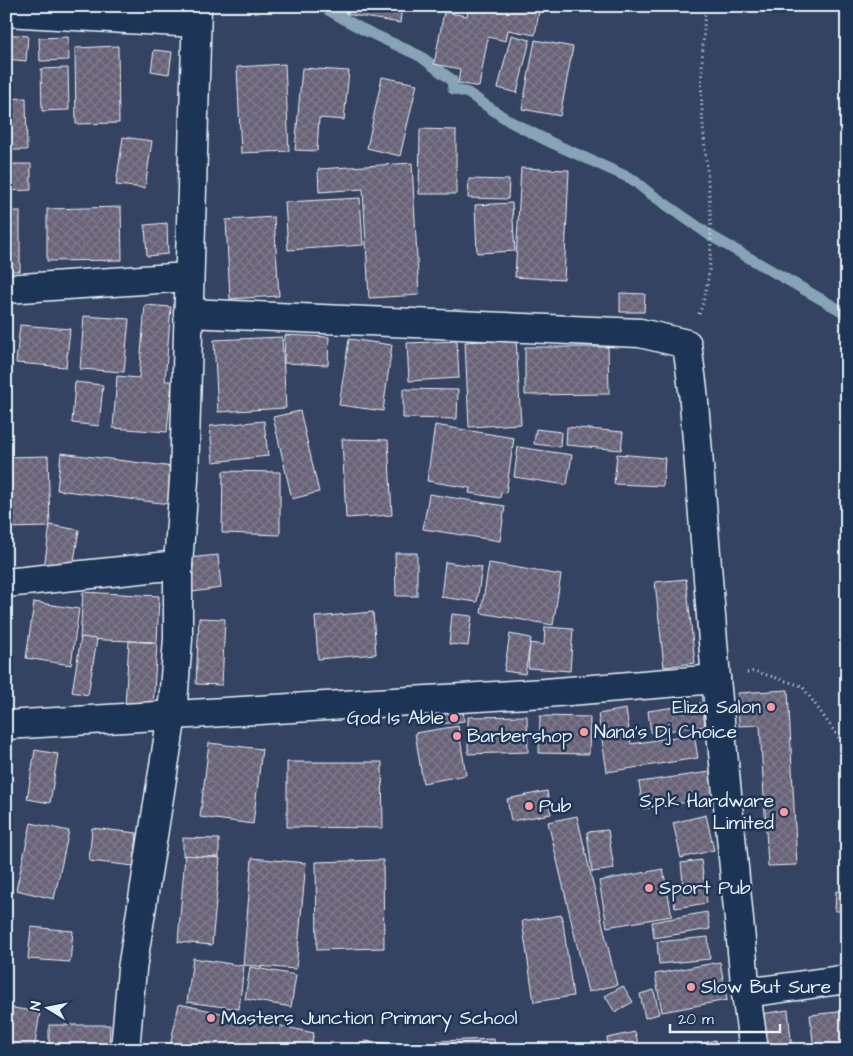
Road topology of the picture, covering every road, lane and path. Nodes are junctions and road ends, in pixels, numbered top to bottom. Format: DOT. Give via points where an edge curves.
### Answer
graph roads {
  1 [pos="705,6"];
  2 [pos="6,12"];
  3 [pos="196,15"];
  4 [pos="188,277"];
  5 [pos="6,289"];
  6 [pos="188,313"];
  7 [pos="687,344"];
  8 [pos="178,565"];
  9 [pos="6,583"];
  10 [pos="716,678"];
  11 [pos="172,715"];
  12 [pos="6,726"];
  13 [pos="847,750"];
  14 [pos="847,980"];
  15 [pos="746,993"];
  16 [pos="125,1050"];
  17 [pos="754,1050"];
  1 -- 7 [label="path" via="702,107 711,236 705,296"];
  2 -- 3 [label="street"];
  3 -- 4 [label="street"];
  4 -- 5 [label="street"];
  4 -- 6 [label="street"];
  6 -- 7 [label="street" via="640,333"];
  6 -- 8 [label="street" via="184,480"];
  7 -- 10 [label="street"];
  8 -- 9 [label="street"];
  8 -- 11 [label="street" via="178,639"];
  10 -- 11 [label="street" via="545,693"];
  10 -- 13 [label="path" via="754,671 802,686"];
  10 -- 15 [label="street"];
  11 -- 12 [label="street"];
  11 -- 16 [label="street" via="132,969"];
  14 -- 15 [label="street"];
  15 -- 17 [label="street"];
}
